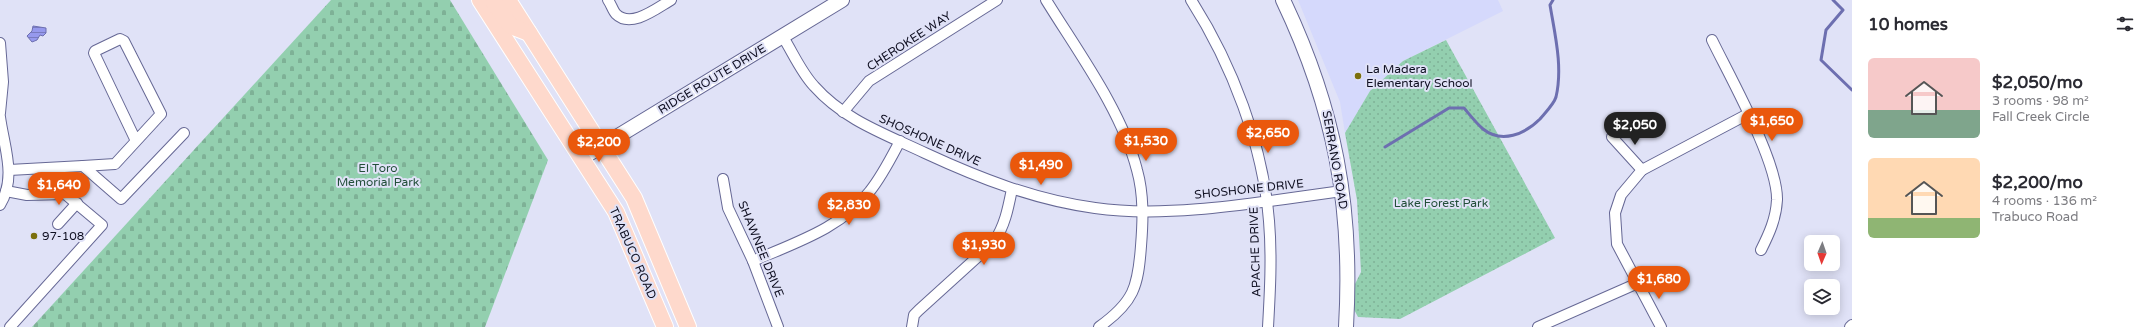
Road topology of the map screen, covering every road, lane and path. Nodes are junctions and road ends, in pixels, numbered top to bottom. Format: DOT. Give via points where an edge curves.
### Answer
graph roads {
  1 [pos="480,0"];
  2 [pos="492,0"];
  3 [pos="508,0"];
  4 [pos="608,0"];
  5 [pos="672,0"];
  6 [pos="842,0"];
  7 [pos="998,0"];
  8 [pos="1046,0"];
  9 [pos="1191,0"];
  10 [pos="1283,0"];
  11 [pos="529,33"];
  12 [pos="783,37"];
  13 [pos="1712,40"];
  14 [pos="0,43"];
  15 [pos="1,96"];
  16 [pos="843,112"];
  17 [pos="0,113"];
  18 [pos="1748,114"];
  19 [pos="0,118"];
  20 [pos="184,133"];
  21 [pos="1612,137"];
  22 [pos="136,141"];
  23 [pos="900,141"];
  24 [pos="602,146"];
  25 [pos="582,158"];
  26 [pos="83,166"];
  27 [pos="9,170"];
  28 [pos="1642,170"];
  29 [pos="723,179"];
  30 [pos="1012,189"];
  31 [pos="6,191"];
  32 [pos="1342,191"];
  33 [pos="1267,201"];
  34 [pos="77,204"];
  35 [pos="0,205"];
  36 [pos="1143,211"];
  37 [pos="58,224"];
  38 [pos="1761,250"];
  39 [pos="754,261"];
  40 [pos="1638,283"];
  41 [pos="1852,325"];
  42 [pos="10,327"];
  43 [pos="664,327"];
  44 [pos="688,327"];
  45 [pos="778,327"];
  46 [pos="912,327"];
  47 [pos="1099,327"];
  48 [pos="1268,327"];
  49 [pos="1346,327"];
  50 [pos="1538,327"];
  51 [pos="1661,327"];
  52 [pos="1850,327"];
  1 -- 25 [label="main road, TRABUCO ROAD"];
  2 -- 11 [label="main road" via="511,26"];
  3 -- 11 [label="main road, TRABUCO ROAD"];
  4 -- 5 [label="street" via="616,14 627,20 639,17"];
  6 -- 12 [label="street, RIDGE ROUTE DRIVE"];
  7 -- 16 [label="street, CHEROKEE WAY" via="874,78"];
  8 -- 36 [label="street" via="1108,101 1120,127 1137,169"];
  9 -- 33 [label="street, APACHE DRIVE" via="1219,50 1242,103 1254,139"];
  10 -- 32 [label="street, SERRANO ROAD" via="1319,84 1336,153"];
  11 -- 24 [label="main road, TRABUCO ROAD"];
  12 -- 16 [label="street, SHOSHONE DRIVE" via="814,86"];
  12 -- 24 [label="street, RIDGE ROUTE DRIVE"];
  13 -- 18 [label="street"];
  14 -- 15 [label="street" via="3,82"];
  15 -- 17 [label="street"];
  16 -- 23 [label="street, SHOSHONE DRIVE" via="862,125"];
  18 -- 28 [label="street"];
  18 -- 38 [label="street" via="1769,162 1777,200 1772,226"];
  19 -- 27 [label="street"];
  20 -- 26 [label="street" via="122,199"];
  21 -- 28 [label="street"];
  22 -- 22 [label="street" via="94,53 120,39 124,41 160,114"];
  22 -- 26 [label="street" via="115,164"];
  23 -- 30 [label="street, SHOSHONE DRIVE"];
  23 -- 39 [label="street" via="888,166 870,192 846,215 814,235"];
  24 -- 25 [label="street, RIDGE ROUTE DRIVE"];
  24 -- 44 [label="main road, TRABUCO ROAD" via="634,198"];
  25 -- 43 [label="main road, TRABUCO ROAD" via="616,212"];
  26 -- 27 [label="street"];
  27 -- 31 [label="street"];
  28 -- 40 [label="street" via="1620,195 1614,228 1617,244"];
  29 -- 39 [label="street, SHAWNEE DRIVE" via="728,208"];
  30 -- 36 [label="street, SHOSHONE DRIVE" via="1046,199 1096,208"];
  30 -- 46 [label="street" via="1002,229 994,242 914,315"];
  31 -- 34 [label="street" via="27,196 65,194"];
  31 -- 35 [label="street"];
  32 -- 33 [label="street, SHOSHONE DRIVE"];
  32 -- 49 [label="street, SERRANO ROAD" via="1349,280"];
  33 -- 36 [label="street, SHOSHONE DRIVE"];
  33 -- 48 [label="street, APACHE DRIVE" via="1271,276"];
  34 -- 37 [label="street"];
  34 -- 42 [label="street" via="102,225"];
  36 -- 47 [label="street" via="1139,277 1124,306"];
  39 -- 45 [label="street, SHAWNEE DRIVE"];
  40 -- 50 [label="street"];
  40 -- 51 [label="street"];
  41 -- 52 [label="street"];
}
